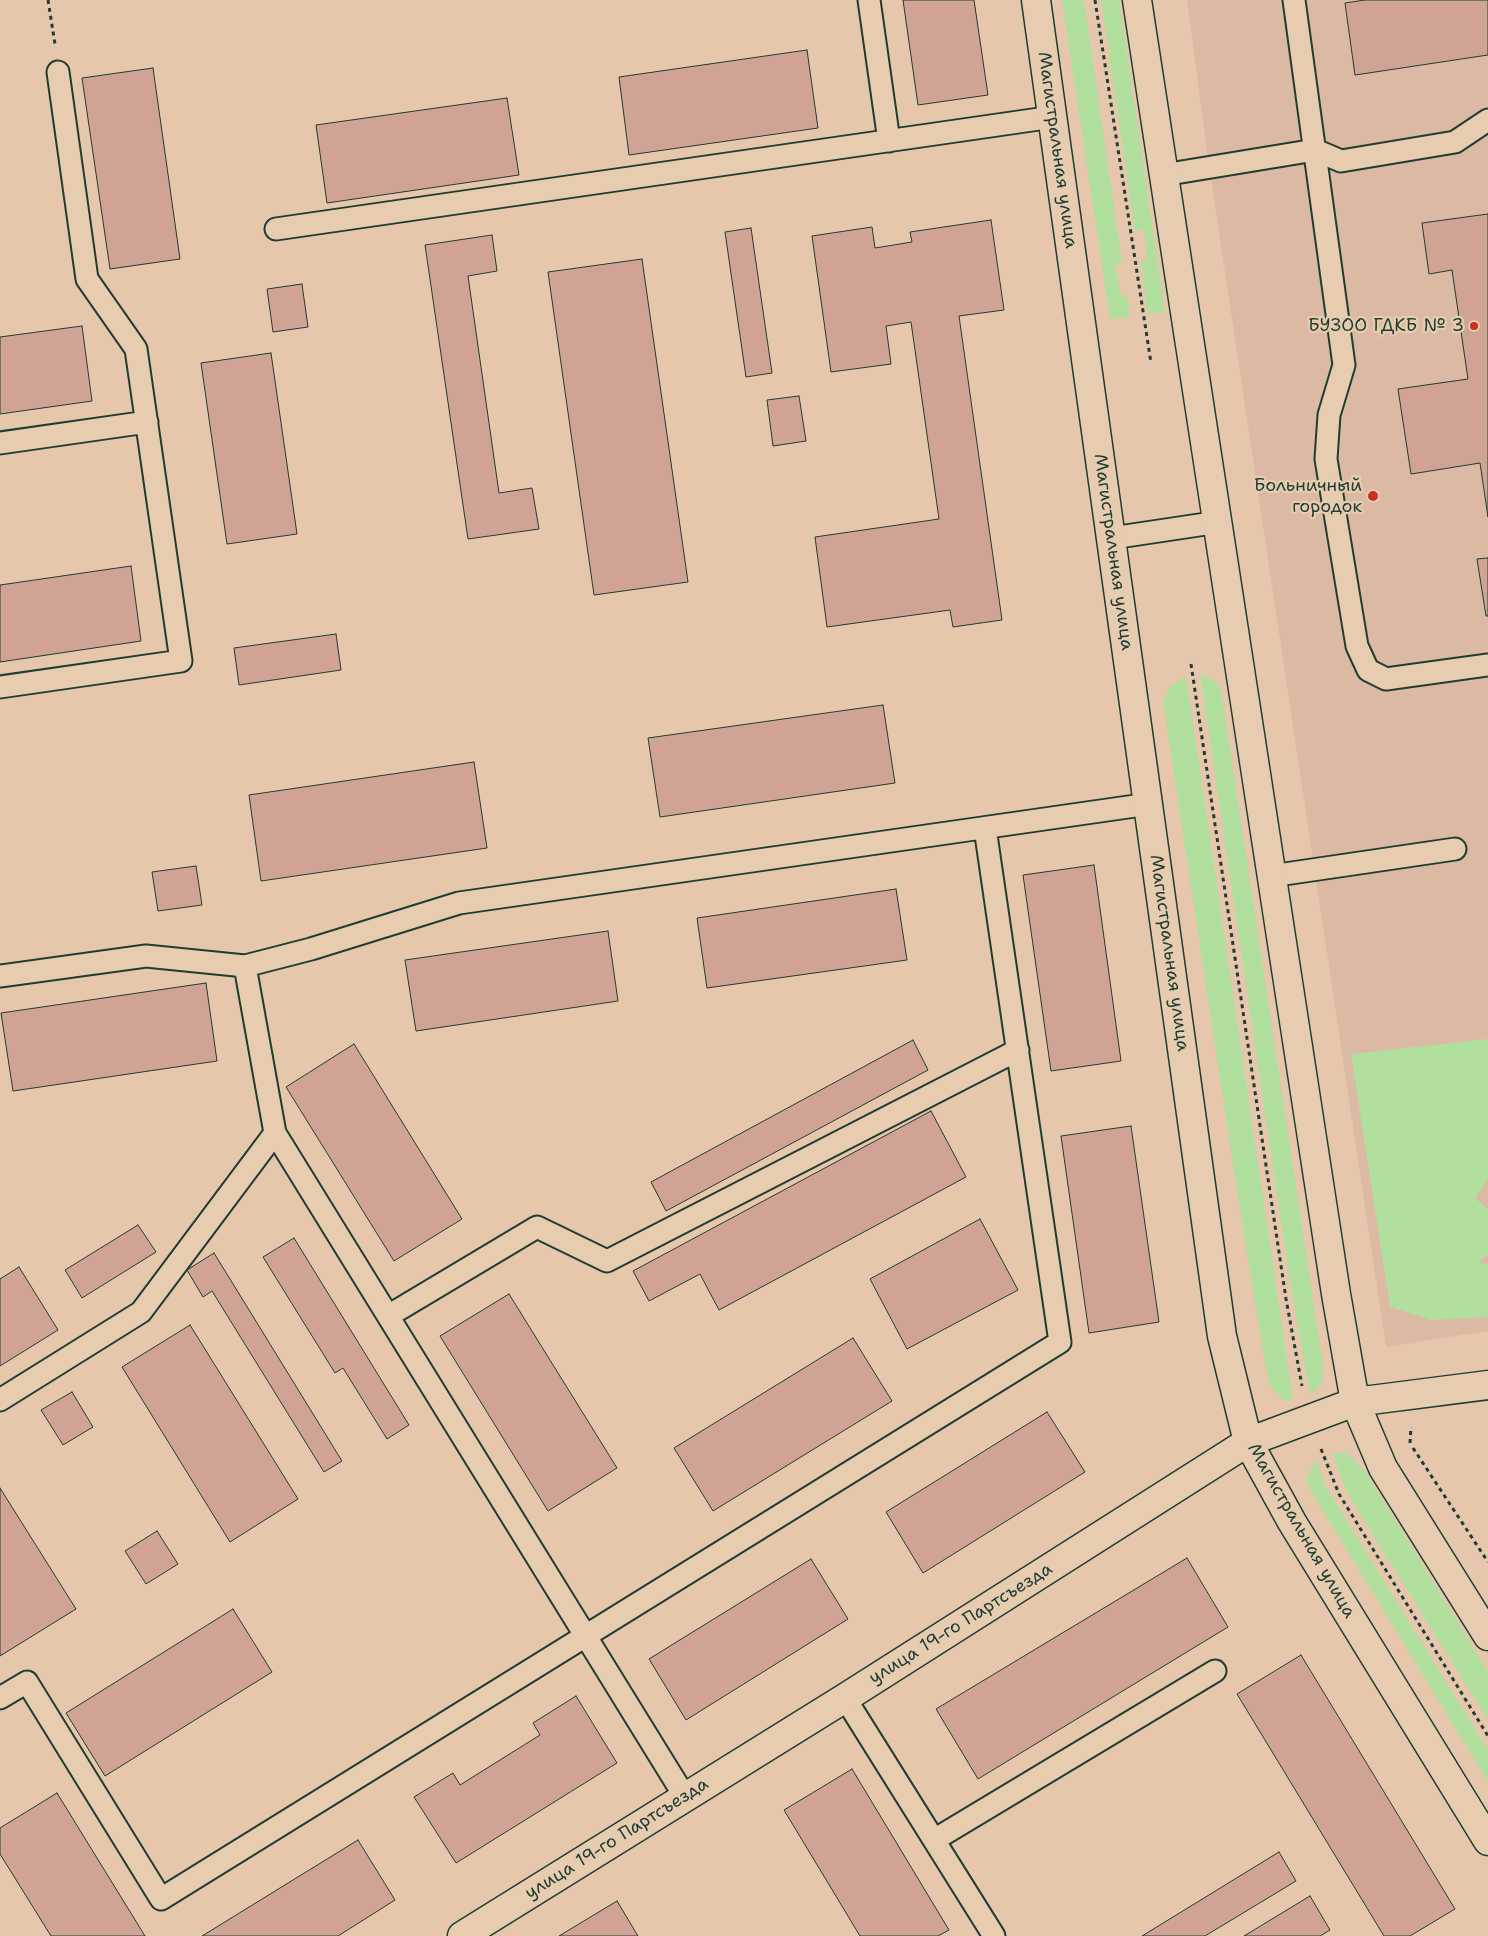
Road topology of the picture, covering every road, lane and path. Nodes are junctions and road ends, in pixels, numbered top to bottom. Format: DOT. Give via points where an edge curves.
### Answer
graph roads {
  1 [pos="48,0"];
  2 [pos="869,0"];
  3 [pos="1036,0"];
  4 [pos="1095,0"];
  5 [pos="1137,0"];
  6 [pos="1294,0"];
  7 [pos="58,72"];
  8 [pos="1053,117"];
  9 [pos="1488,120"];
  10 [pos="889,141"];
  11 [pos="1315,150"];
  12 [pos="1163,175"];
  13 [pos="276,229"];
  14 [pos="1152,363"];
  15 [pos="147,422"];
  16 [pos="0,443"];
  17 [pos="1219,522"];
  18 [pos="1112,538"];
  19 [pos="1488,665"];
  20 [pos="0,687"];
  21 [pos="1149,804"];
  22 [pos="985,828"];
  23 [pos="1455,849"];
  24 [pos="1271,876"];
  25 [pos="246,966"];
  26 [pos="0,976"];
  27 [pos="1018,1050"];
  28 [pos="274,1133"];
  29 [pos="388,1316"];
  30 [pos="1488,1385"];
  31 [pos="0,1400"];
  32 [pos="1355,1402"];
  33 [pos="1412,1424"];
  34 [pos="1248,1442"];
  35 [pos="1488,1562"];
  36 [pos="586,1636"];
  37 [pos="1488,1636"];
  38 [pos="1214,1671"];
  39 [pos="0,1698"];
  40 [pos="845,1698"];
  41 [pos="685,1797"];
  42 [pos="934,1840"];
  43 [pos="1488,1841"];
  44 [pos="476,1932"];
  45 [pos="994,1936"];
  1 -- 7 [label="path"];
  2 -- 10 [label="lane"];
  3 -- 8 [label="street, Магистральная улица"];
  4 -- 14 [label="path"];
  5 -- 12 [label="street"];
  6 -- 11 [label="lane"];
  7 -- 15 [label="lane" via="87,279 136,349"];
  8 -- 10 [label="lane"];
  8 -- 18 [label="street, Магистральная улица"];
  9 -- 11 [label="lane" via="1455,142 1445,144 1341,161"];
  10 -- 13 [label="lane"];
  11 -- 12 [label="lane"];
  11 -- 19 [label="lane" via="1344,365 1329,415 1326,459 1357,646 1368,670 1386,679"];
  12 -- 17 [label="street"];
  15 -- 16 [label="lane"];
  15 -- 20 [label="lane" via="181,661"];
  17 -- 18 [label="lane"];
  17 -- 24 [label="street"];
  18 -- 21 [label="street, Магистральная улица"];
  21 -- 22 [label="lane"];
  21 -- 34 [label="street, Магистральная улица" via="1222,1336"];
  22 -- 25 [label="lane" via="459,903"];
  22 -- 27 [label="lane"];
  23 -- 24 [label="lane"];
  24 -- 32 [label="street"];
  25 -- 26 [label="lane" via="146,956"];
  25 -- 28 [label="lane"];
  27 -- 29 [label="lane" via="606,1261 537,1227"];
  27 -- 36 [label="lane" via="1060,1342"];
  28 -- 29 [label="lane"];
  28 -- 31 [label="lane" via="142,1312"];
  29 -- 36 [label="lane"];
  30 -- 32 [label="street, улица 19-го Партсъезда"];
  32 -- 34 [label="street, улица 19-го Партсъезда"];
  32 -- 37 [label="street" via="1383,1468"];
  33 -- 35 [label="path" via="1410,1443"];
  34 -- 40 [label="street, улица 19-го Партсъезда"];
  34 -- 43 [label="street, Магистральная улица" via="1292,1522"];
  36 -- 39 [label="lane" via="162,1899 27,1682"];
  36 -- 41 [label="lane"];
  38 -- 42 [label="lane"];
  40 -- 41 [label="street, улица 19-го Партсъезда"];
  40 -- 42 [label="lane"];
  41 -- 44 [label="street, улица 19-го Партсъезда"];
  42 -- 45 [label="lane"];
}
